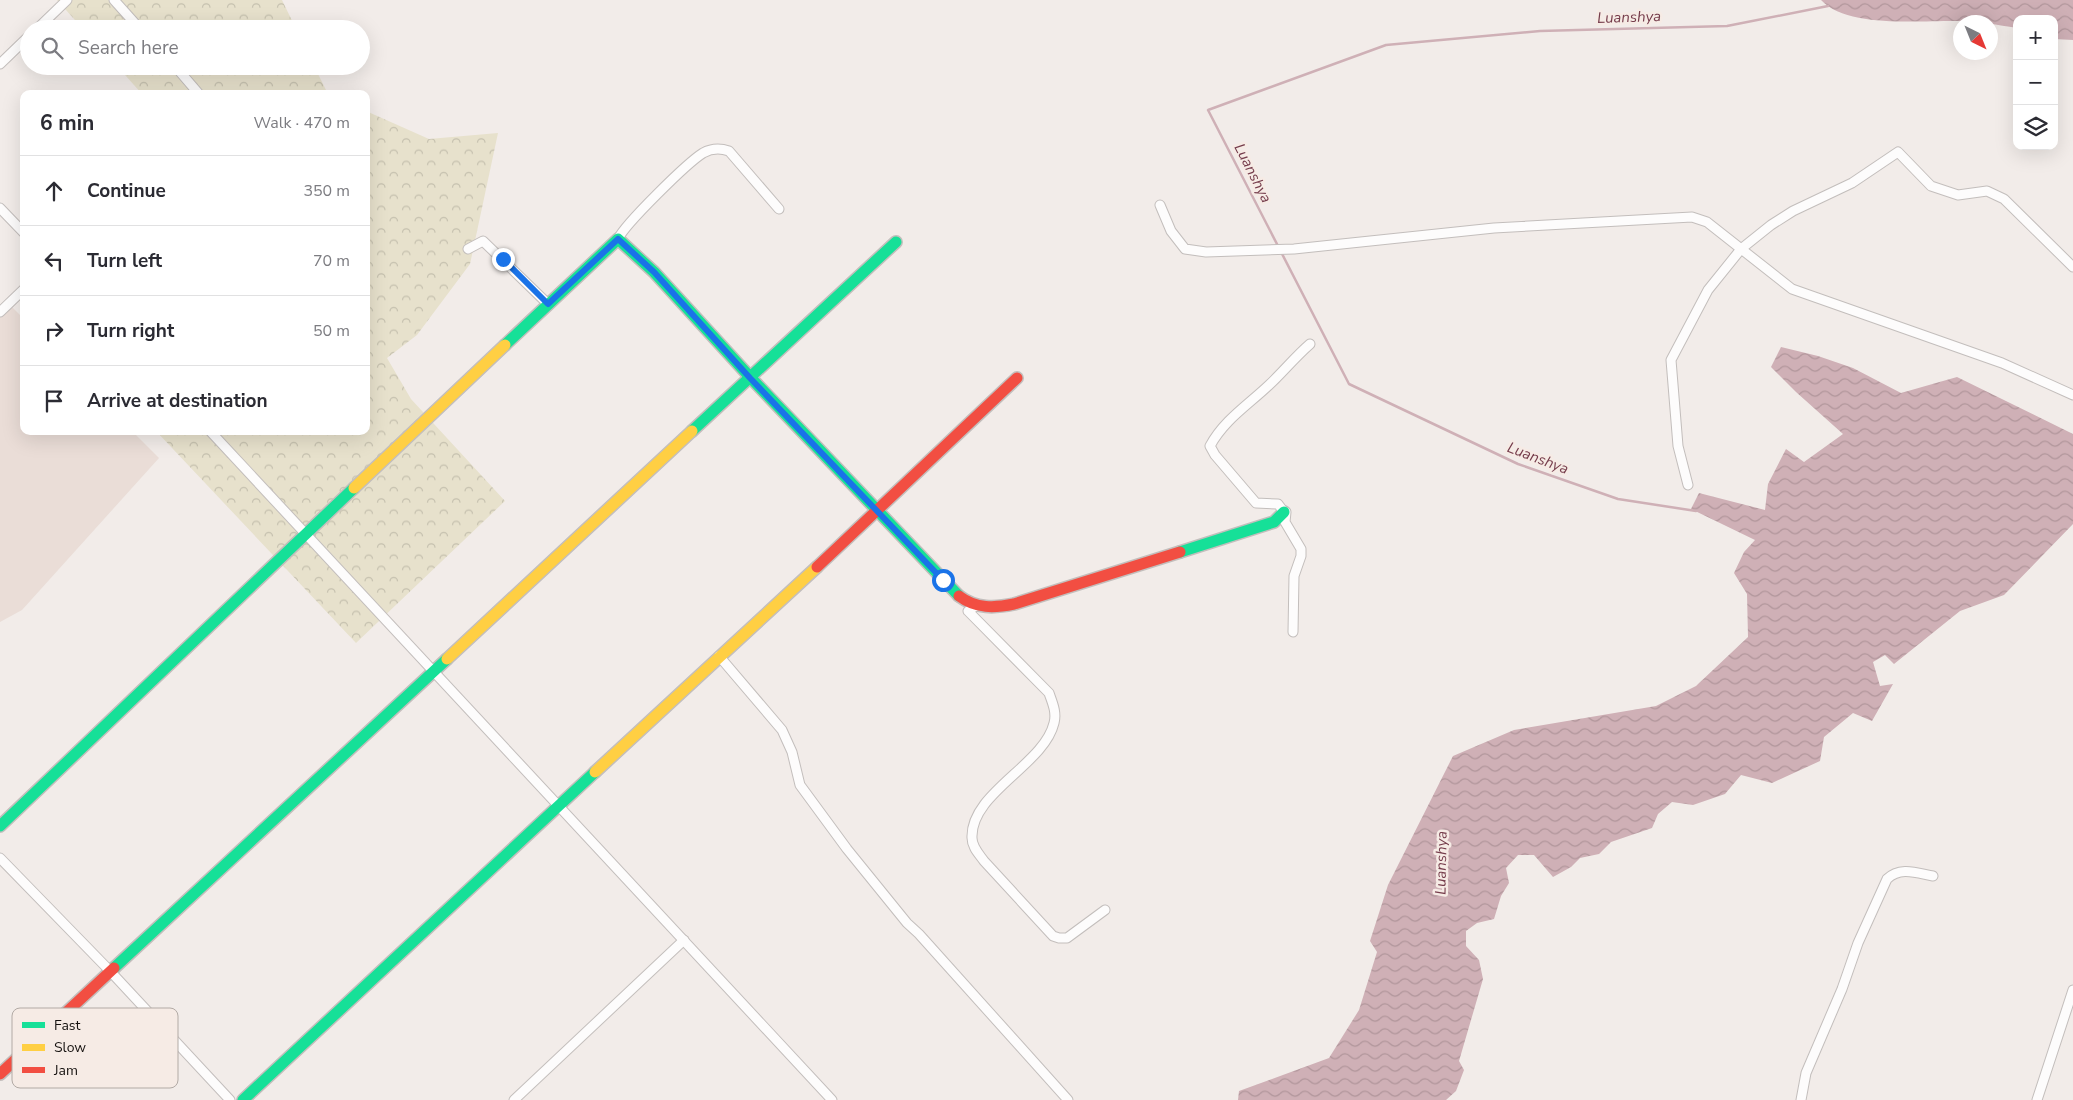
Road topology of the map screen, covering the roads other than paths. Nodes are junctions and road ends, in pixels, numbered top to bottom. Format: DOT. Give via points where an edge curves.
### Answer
graph roads {
  1 [pos="67,0"];
  2 [pos="114,0"];
  3 [pos="46,20"];
  4 [pos="132,20"];
  5 [pos="20,45"];
  6 [pos="0,64"];
  7 [pos="182,75"];
  8 [pos="195,90"];
  9 [pos="1160,205"];
  10 [pos="0,208"];
  11 [pos="779,208"];
  12 [pos="20,229"];
  13 [pos="618,239"];
  14 [pos="896,242"];
  15 [pos="468,249"];
  16 [pos="1741,249"];
  17 [pos="2073,267"];
  18 [pos="20,293"];
  19 [pos="548,304"];
  20 [pos="0,312"];
  21 [pos="1310,344"];
  22 [pos="750,378"];
  23 [pos="1017,378"];
  24 [pos="2073,395"];
  25 [pos="214,435"];
  26 [pos="1688,485"];
  27 [pos="878,510"];
  28 [pos="1284,512"];
  29 [pos="305,534"];
  30 [pos="976,606"];
  31 [pos="1293,632"];
  32 [pos="719,656"];
  33 [pos="434,672"];
  34 [pos="558,807"];
  35 [pos="0,826"];
  36 [pos="0,858"];
  37 [pos="1933,876"];
  38 [pos="1104,910"];
  39 [pos="684,940"];
  40 [pos="110,971"];
  41 [pos="2073,990"];
  42 [pos="70,1008"];
  43 [pos="144,1008"];
  44 [pos="178,1044"];
  45 [pos="12,1063"];
  46 [pos="0,1074"];
  47 [pos="230,1100"];
  48 [pos="243,1100"];
  49 [pos="514,1100"];
  50 [pos="832,1100"];
  51 [pos="1068,1100"];
  52 [pos="1801,1100"];
  53 [pos="2036,1100"];
  1 -- 3 [label="street"];
  2 -- 4 [label="street"];
  5 -- 6 [label="street"];
  7 -- 8 [label="street"];
  9 -- 16 [label="street" via="1181,246 1193,252 1294,249 1494,228 1692,217 1707,222"];
  10 -- 12 [label="street"];
  11 -- 13 [label="street" via="729,152 720,148 703,153 688,166"];
  13 -- 19 [label="street"];
  13 -- 22 [label="street" via="654,272"];
  14 -- 22 [label="street"];
  15 -- 19 [label="street" via="483,241"];
  16 -- 17 [label="street" via="1793,211 1852,184 1898,152 1931,186 1958,196 1987,191 2004,199"];
  16 -- 24 [label="street" via="1792,289 2002,363"];
  16 -- 26 [label="street" via="1708,290 1671,360 1678,446"];
  18 -- 20 [label="street"];
  19 -- 29 [label="street"];
  21 -- 28 [label="street" via="1235,414 1210,446 1256,503 1278,504"];
  22 -- 27 [label="street"];
  22 -- 33 [label="street"];
  23 -- 27 [label="street"];
  25 -- 29 [label="street"];
  27 -- 30 [label="street" via="963,600"];
  27 -- 32 [label="street"];
  28 -- 30 [label="street" via="1269,524 1031,600 1009,606"];
  28 -- 31 [label="street" via="1285,522 1301,549 1294,576"];
  29 -- 33 [label="street"];
  29 -- 35 [label="street"];
  30 -- 38 [label="street" via="968,611 1048,693 1054,707 1055,722 1048,739 976,813 972,839 975,850 1053,936 1067,938"];
  32 -- 34 [label="street"];
  32 -- 51 [label="street" via="782,730 792,752 800,785 847,849 907,922"];
  33 -- 34 [label="street"];
  33 -- 40 [label="street"];
  34 -- 39 [label="street"];
  34 -- 48 [label="street"];
  36 -- 40 [label="street"];
  37 -- 52 [label="street" via="1899,871 1887,879 1806,1073"];
  39 -- 49 [label="street"];
  39 -- 50 [label="street"];
  40 -- 42 [label="street"];
  40 -- 43 [label="street"];
  41 -- 53 [label="street"];
  44 -- 47 [label="street"];
  45 -- 46 [label="street"];
}
